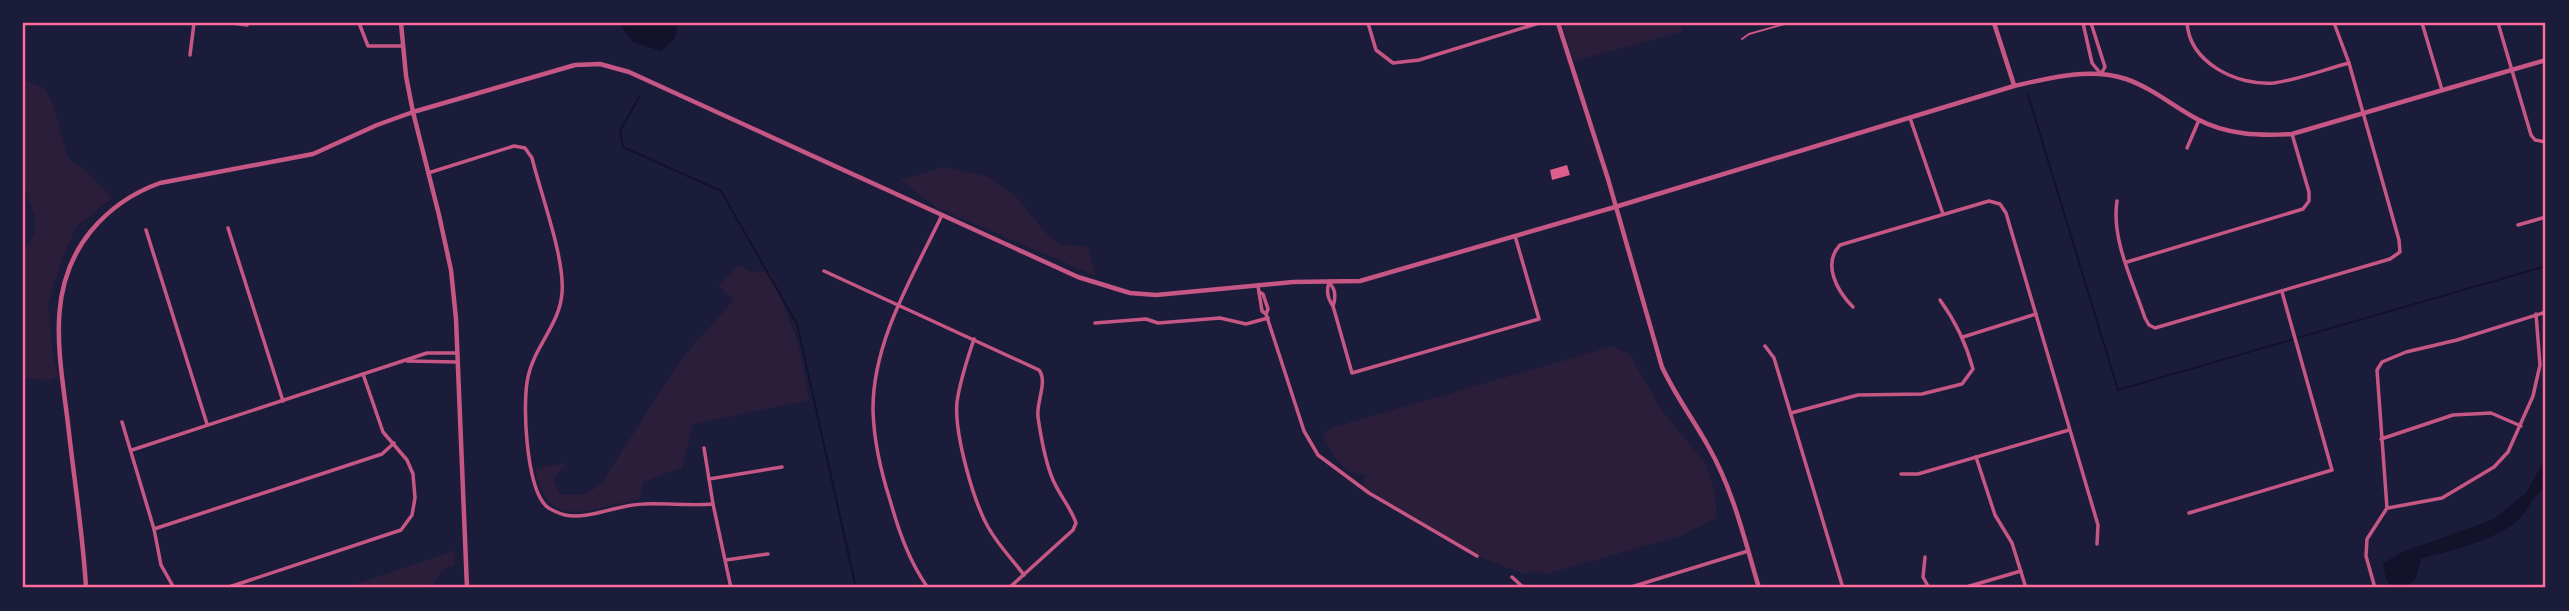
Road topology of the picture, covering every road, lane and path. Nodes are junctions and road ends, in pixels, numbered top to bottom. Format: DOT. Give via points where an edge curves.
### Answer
graph roads {
  1 [pos="194,23"];
  2 [pos="233,23"];
  3 [pos="359,23"];
  4 [pos="401,23"];
  5 [pos="1367,23"];
  6 [pos="1539,23"];
  7 [pos="1558,23"];
  8 [pos="1788,23"];
  9 [pos="1994,23"];
  10 [pos="2083,23"];
  11 [pos="2091,23"];
  12 [pos="2187,23"];
  13 [pos="2334,23"];
  14 [pos="2422,23"];
  15 [pos="2498,23"];
  16 [pos="247,25"];
  17 [pos="1742,39"];
  18 [pos="403,46"];
  19 [pos="190,55"];
  20 [pos="2546,60"];
  21 [pos="2349,63"];
  22 [pos="2512,71"];
  23 [pos="2101,74"];
  24 [pos="2014,86"];
  25 [pos="2442,90"];
  26 [pos="413,112"];
  27 [pos="2363,113"];
  28 [pos="1910,118"];
  29 [pos="2199,120"];
  30 [pos="2292,134"];
  31 [pos="2546,142"];
  32 [pos="2187,148"];
  33 [pos="429,173"];
  34 [pos="2117,201"];
  35 [pos="1615,207"];
  36 [pos="1943,214"];
  37 [pos="942,215"];
  38 [pos="2546,217"];
  39 [pos="2518,225"];
  40 [pos="228,228"];
  41 [pos="146,230"];
  42 [pos="1515,236"];
  43 [pos="2127,262"];
  44 [pos="824,271"];
  45 [pos="1329,283"];
  46 [pos="1258,286"];
  47 [pos="2282,292"];
  48 [pos="1940,300"];
  49 [pos="898,305"];
  50 [pos="1853,307"];
  51 [pos="2546,312"];
  52 [pos="2036,314"];
  53 [pos="2536,314"];
  54 [pos="1267,316"];
  55 [pos="1095,323"];
  56 [pos="1963,337"];
  57 [pos="974,340"];
  58 [pos="1765,346"];
  59 [pos="457,353"];
  60 [pos="405,361"];
  61 [pos="457,362"];
  62 [pos="363,373"];
  63 [pos="283,401"];
  64 [pos="1791,413"];
  65 [pos="122,422"];
  66 [pos="207,424"];
  67 [pos="2521,426"];
  68 [pos="2069,430"];
  69 [pos="2381,439"];
  70 [pos="394,443"];
  71 [pos="704,448"];
  72 [pos="132,450"];
  73 [pos="1976,457"];
  74 [pos="782,467"];
  75 [pos="1901,474"];
  76 [pos="709,479"];
  77 [pos="713,504"];
  78 [pos="2387,508"];
  79 [pos="2189,513"];
  80 [pos="154,529"];
  81 [pos="2097,544"];
  82 [pos="1748,551"];
  83 [pos="768,554"];
  84 [pos="1477,556"];
  85 [pos="1925,557"];
  86 [pos="726,560"];
  87 [pos="2021,571"];
  88 [pos="1024,575"];
  89 [pos="1512,577"];
  90 [pos="86,588"];
  91 [pos="174,588"];
  92 [pos="226,588"];
  93 [pos="467,588"];
  94 [pos="732,588"];
  95 [pos="928,588"];
  96 [pos="1010,588"];
  97 [pos="1524,588"];
  98 [pos="1628,588"];
  99 [pos="1759,588"];
  100 [pos="1843,588"];
  101 [pos="1929,588"];
  102 [pos="1963,588"];
  103 [pos="2026,588"];
  104 [pos="2375,588"];
  1 -- 19 [label="street"];
  2 -- 16 [label="street"];
  3 -- 18 [label="street" via="368,46"];
  4 -- 18 [label="street"];
  5 -- 6 [label="street" via="1376,50 1392,63 1419,60"];
  7 -- 35 [label="street"];
  8 -- 17 [label="lane"];
  9 -- 24 [label="street"];
  10 -- 23 [label="street" via="2092,63"];
  11 -- 23 [label="street" via="2105,67"];
  12 -- 21 [label="street" via="2204,60 2221,72 2246,80 2273,83"];
  13 -- 21 [label="street"];
  14 -- 25 [label="street"];
  15 -- 22 [label="street"];
  18 -- 26 [label="street"];
  20 -- 22 [label="street"];
  21 -- 27 [label="street"];
  22 -- 25 [label="street"];
  22 -- 31 [label="street" via="2531,135"];
  23 -- 24 [label="street" via="2057,76"];
  23 -- 29 [label="street" via="2148,89"];
  24 -- 28 [label="street"];
  25 -- 27 [label="street"];
  26 -- 33 [label="street"];
  26 -- 37 [label="street" via="575,65 600,64"];
  26 -- 90 [label="street" via="313,154 184,177 141,190 103,217 83,242 64,281 57,334"];
  27 -- 30 [label="street"];
  27 -- 47 [label="street" via="2400,251 2390,259"];
  28 -- 35 [label="street"];
  28 -- 36 [label="street"];
  29 -- 30 [label="street" via="2246,134"];
  29 -- 32 [label="street"];
  30 -- 43 [label="street" via="2309,192 2303,209"];
  33 -- 59 [label="street" via="451,270"];
  33 -- 77 [label="street" via="509,147 525,148 533,158 562,282 559,310 528,374 523,411 532,473 546,507 565,515 586,515 643,503"];
  34 -- 43 [label="street" via="2115,219"];
  35 -- 42 [label="street"];
  35 -- 82 [label="street" via="1662,367 1709,447"];
  36 -- 50 [label="street" via="1840,245 1832,253 1841,296"];
  36 -- 52 [label="street" via="1989,201 2000,204"];
  37 -- 46 [label="street" via="1079,277 1130,293"];
  37 -- 49 [label="street"];
  38 -- 39 [label="street"];
  40 -- 63 [label="street"];
  41 -- 66 [label="street"];
  42 -- 45 [label="street" via="1360,281"];
  42 -- 45 [label="street" via="1538,318 1352,373 1329,301"];
  43 -- 47 [label="street" via="2145,318 2155,328"];
  44 -- 49 [label="street"];
  45 -- 46 [label="street"];
  46 -- 54 [label="street"];
  47 -- 79 [label="street" via="2332,470"];
  48 -- 56 [label="street"];
  49 -- 57 [label="street"];
  49 -- 95 [label="street" via="878,370 874,428 898,529"];
  51 -- 53 [label="street"];
  52 -- 56 [label="street"];
  52 -- 68 [label="street"];
  53 -- 67 [label="street" via="2540,365"];
  53 -- 69 [label="street" via="2382,362 2377,370"];
  54 -- 55 [label="street" via="1245,324 1220,318"];
  54 -- 84 [label="street" via="1304,431 1318,455 1369,493"];
  56 -- 64 [label="street" via="1972,369 1962,384 1922,394 1858,395"];
  57 -- 88 [label="street" via="959,391 959,437 987,525"];
  57 -- 88 [label="street" via="1039,370 1043,379 1037,402 1041,438 1052,478 1076,523"];
  58 -- 64 [label="street" via="1774,358"];
  59 -- 60 [label="street" via="427,353"];
  59 -- 61 [label="street"];
  60 -- 61 [label="street"];
  60 -- 62 [label="street"];
  61 -- 93 [label="street"];
  62 -- 63 [label="street"];
  62 -- 70 [label="street" via="378,422"];
  63 -- 66 [label="street"];
  64 -- 100 [label="street"];
  65 -- 72 [label="street"];
  66 -- 72 [label="street"];
  67 -- 69 [label="street" via="2491,413 2453,415"];
  67 -- 78 [label="street" via="2494,467 2442,498"];
  68 -- 73 [label="street"];
  68 -- 81 [label="street" via="2098,525"];
  69 -- 78 [label="street"];
  70 -- 80 [label="street" via="382,454"];
  70 -- 92 [label="street" via="407,460 414,486 412,515 401,530"];
  71 -- 76 [label="street"];
  72 -- 80 [label="street"];
  73 -- 75 [label="street" via="1918,474"];
  73 -- 87 [label="street" via="1995,515 2012,543"];
  74 -- 76 [label="street"];
  76 -- 77 [label="street"];
  77 -- 86 [label="street"];
  78 -- 104 [label="street" via="2367,539 2366,555"];
  80 -- 91 [label="street" via="161,565"];
  82 -- 98 [label="street"];
  82 -- 99 [label="street"];
  83 -- 86 [label="street"];
  85 -- 101 [label="street" via="1923,577"];
  86 -- 94 [label="street"];
  87 -- 102 [label="street"];
  87 -- 103 [label="street"];
  88 -- 96 [label="street"];
  89 -- 97 [label="street"];
}
